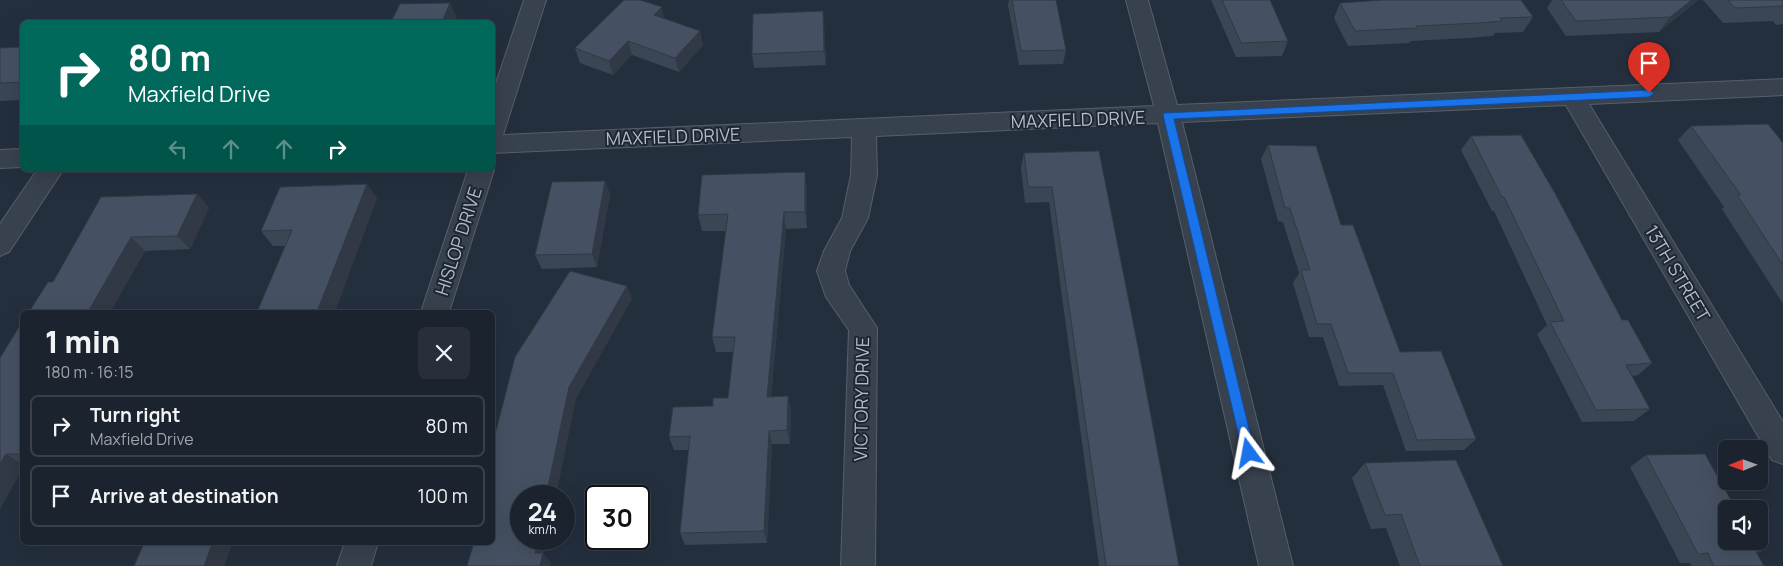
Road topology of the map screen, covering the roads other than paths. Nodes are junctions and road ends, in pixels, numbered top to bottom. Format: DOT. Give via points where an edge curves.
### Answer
graph roads {
  1 [pos="535,0"];
  2 [pos="1137,0"];
  3 [pos="1783,87"];
  4 [pos="1573,97"];
  5 [pos="1168,115"];
  6 [pos="495,124"];
  7 [pos="864,128"];
  8 [pos="495,144"];
  9 [pos="20,158"];
  10 [pos="0,159"];
  11 [pos="49,172"];
  12 [pos="480,172"];
  13 [pos="0,245"];
  14 [pos="436,310"];
  15 [pos="1783,450"];
  16 [pos="361,545"];
  17 [pos="354,566"];
  18 [pos="858,566"];
  19 [pos="1276,566"];
  1 -- 6 [label="street"];
  2 -- 5 [label="street"];
  3 -- 4 [label="street, MAXFIELD DRIVE"];
  4 -- 5 [label="street, MAXFIELD DRIVE"];
  4 -- 15 [label="street, 13TH STREET"];
  5 -- 7 [label="street, MAXFIELD DRIVE"];
  5 -- 19 [label="street"];
  7 -- 8 [label="street, MAXFIELD DRIVE"];
  7 -- 18 [label="street, VICTORY DRIVE" via="864,175 854,218 831,271 836,289 863,328"];
  9 -- 10 [label="street"];
  11 -- 13 [label="street"];
  12 -- 14 [label="street, HISLOP DRIVE"];
  16 -- 17 [label="street"];
}
